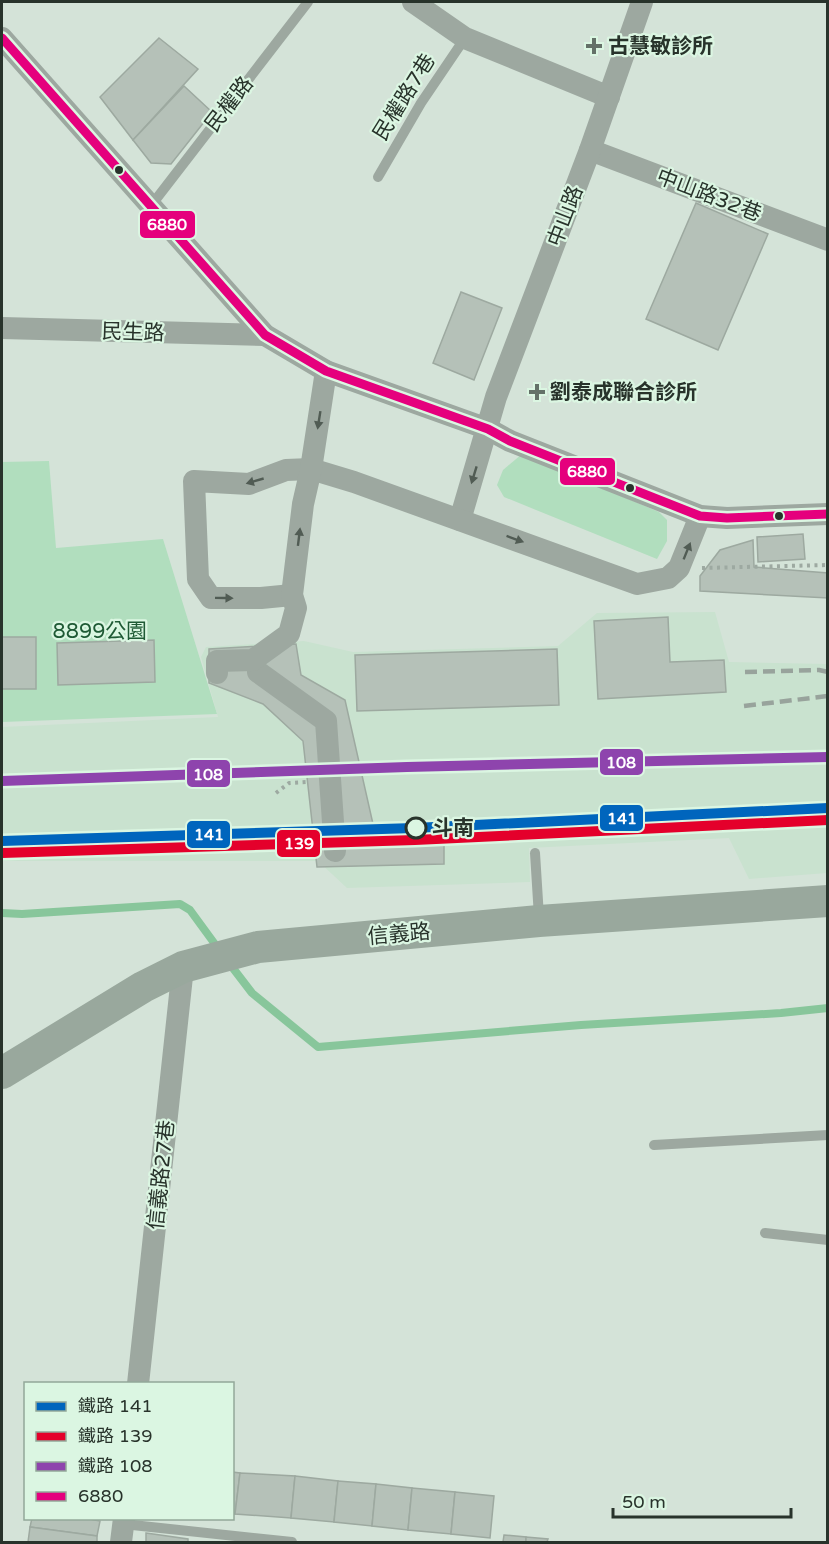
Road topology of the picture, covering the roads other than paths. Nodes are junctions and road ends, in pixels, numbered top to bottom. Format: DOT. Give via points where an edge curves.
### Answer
graph roads {
  1 [pos="308,2"];
  2 [pos="413,2"];
  3 [pos="642,2"];
  4 [pos="2,38"];
  5 [pos="465,38"];
  6 [pos="609,97"];
  7 [pos="590,150"];
  8 [pos="378,177"];
  9 [pos="150,207"];
  10 [pos="828,240"];
  11 [pos="2,328"];
  12 [pos="265,334"];
  13 [pos="326,371"];
  14 [pos="488,429"];
  15 [pos="311,470"];
  16 [pos="828,514"];
  17 [pos="700,516"];
  18 [pos="460,520"];
  19 [pos="292,595"];
  20 [pos="258,672"];
  21 [pos="217,674"];
  22 [pos="335,851"];
  23 [pos="535,853"];
  24 [pos="828,902"];
  25 [pos="539,921"];
  26 [pos="183,967"];
  27 [pos="2,1073"];
  28 [pos="828,1136"];
  29 [pos="654,1145"];
  30 [pos="765,1233"];
  31 [pos="828,1240"];
  32 [pos="138,1382"];
  33 [pos="123,1528"];
  34 [pos="292,1542"];
  1 -- 9 [label="lane, 民權路"];
  2 -- 5 [label="street"];
  3 -- 6 [label="street, 中山路"];
  4 -- 9 [label="street"];
  5 -- 6 [label="street"];
  5 -- 8 [label="lane, 民權路7巷"];
  6 -- 7 [label="street, 中山路"];
  7 -- 10 [label="street, 中山路32巷"];
  7 -- 14 [label="street, 中山路" via="496,397"];
  9 -- 12 [label="street"];
  11 -- 12 [label="street, 民生路"];
  12 -- 13 [label="street"];
  13 -- 14 [label="street"];
  13 -- 15 [label="street, one-way"];
  14 -- 17 [label="street"];
  14 -- 18 [label="street, 中山路, one-way"];
  15 -- 18 [label="street"];
  19 -- 15 [label="street, one-way"];
  15 -- 19 [label="street, one-way" via="285,470 249,484 194,481 198,579 211,598"];
  16 -- 17 [label="street"];
  18 -- 17 [label="street, one-way" via="637,584 668,578 679,568"];
  19 -- 21 [label="street" via="296,608 289,634 253,660 217,661"];
  20 -- 22 [label="street" via="326,721"];
  23 -- 25 [label="lane"];
  24 -- 25 [label="street, 信義路"];
  25 -- 26 [label="street, 信義路" via="258,947"];
  26 -- 27 [label="street, 信義路"];
  26 -- 32 [label="street, 信義路27巷"];
  28 -- 29 [label="lane"];
  30 -- 31 [label="lane"];
  33 -- 34 [label="lane"];
}
